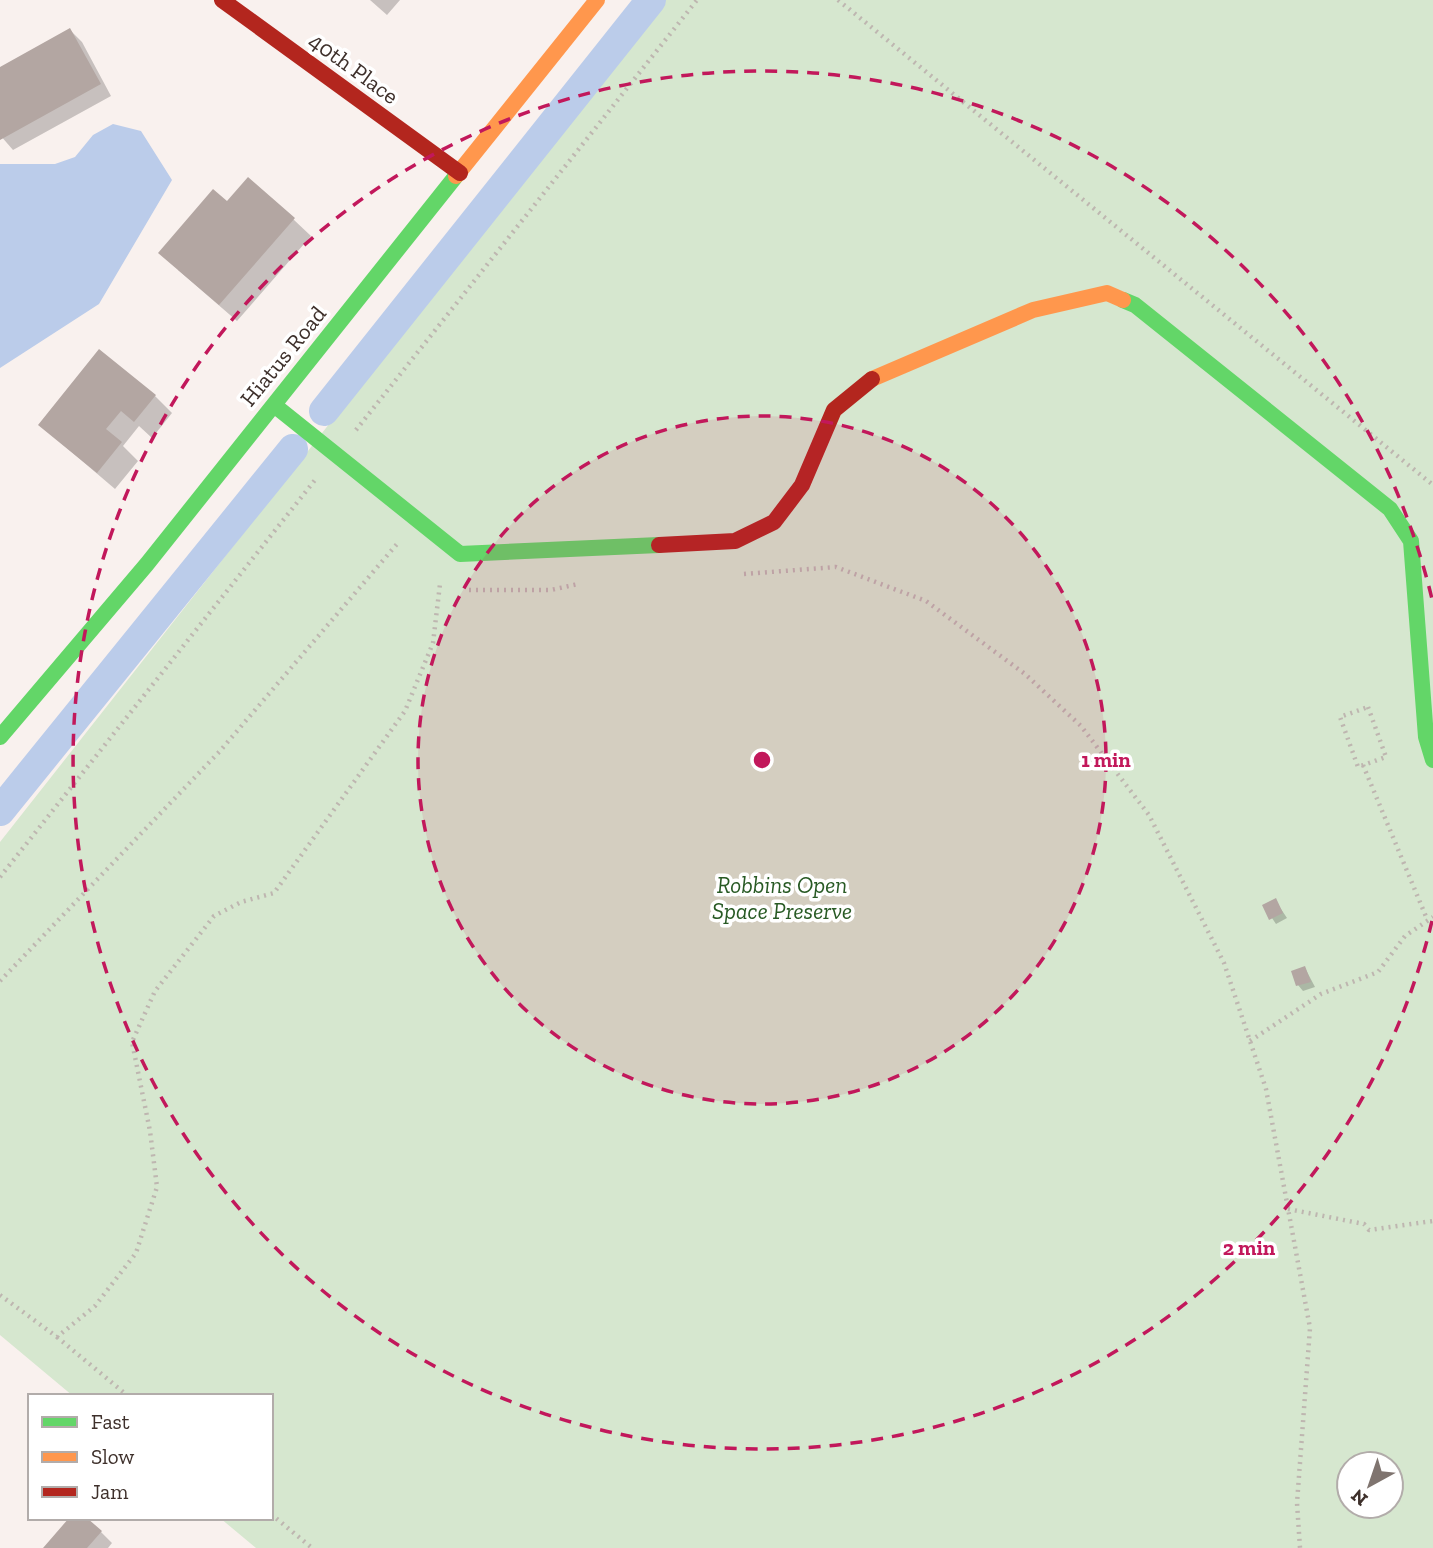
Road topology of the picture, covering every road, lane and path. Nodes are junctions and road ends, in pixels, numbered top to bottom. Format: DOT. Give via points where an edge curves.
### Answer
graph roads {
  1 [pos="222,0"];
  2 [pos="597,0"];
  3 [pos="838,0"];
  4 [pos="460,173"];
  5 [pos="274,405"];
  6 [pos="1433,485"];
  7 [pos="418,520"];
  8 [pos="734,575"];
  9 [pos="588,582"];
  10 [pos="452,587"];
  11 [pos="465,590"];
  12 [pos="0,737"];
  13 [pos="1433,760"];
  14 [pos="1363,765"];
  15 [pos="1433,917"];
  16 [pos="1427,919"];
  17 [pos="0,981"];
  18 [pos="1250,1041"];
  19 [pos="1288,1209"];
  20 [pos="1433,1221"];
  21 [pos="0,1295"];
  22 [pos="57,1337"];
  23 [pos="126,1394"];
  24 [pos="273,1516"];
  25 [pos="312,1548"];
  26 [pos="1300,1548"];
  1 -- 4 [label="street, 40th Place"];
  2 -- 4 [label="street, Hiatus Road"];
  3 -- 6 [label="path"];
  4 -- 5 [label="street, Hiatus Road"];
  5 -- 7 [label="street"];
  5 -- 12 [label="street, Hiatus Road"];
  7 -- 13 [label="street" via="460,554 735,541 774,522 802,485 834,410 877,375 1033,310 1107,293 1135,305 1390,509 1411,541 1426,737"];
  7 -- 17 [label="path" via="220,751"];
  8 -- 18 [label="path" via="836,567 926,601 1025,674 1081,726 1149,815 1224,963"];
  9 -- 11 [label="path" via="551,590"];
  10 -- 22 [label="path" via="440,584 433,643 405,710 274,893 215,916 155,991 132,1042 157,1187 136,1253 95,1306"];
  14 -- 14 [label="path" via="1386,757 1368,707 1340,717 1358,767"];
  14 -- 16 [label="path"];
  15 -- 16 [label="path"];
  16 -- 18 [label="path" via="1405,936 1378,972 1321,994"];
  18 -- 19 [label="path" via="1266,1088"];
  19 -- 20 [label="path" via="1364,1224 1368,1230"];
  19 -- 26 [label="path" via="1310,1328 1297,1503"];
  21 -- 22 [label="path"];
  22 -- 23 [label="path"];
  24 -- 25 [label="path"];
}
